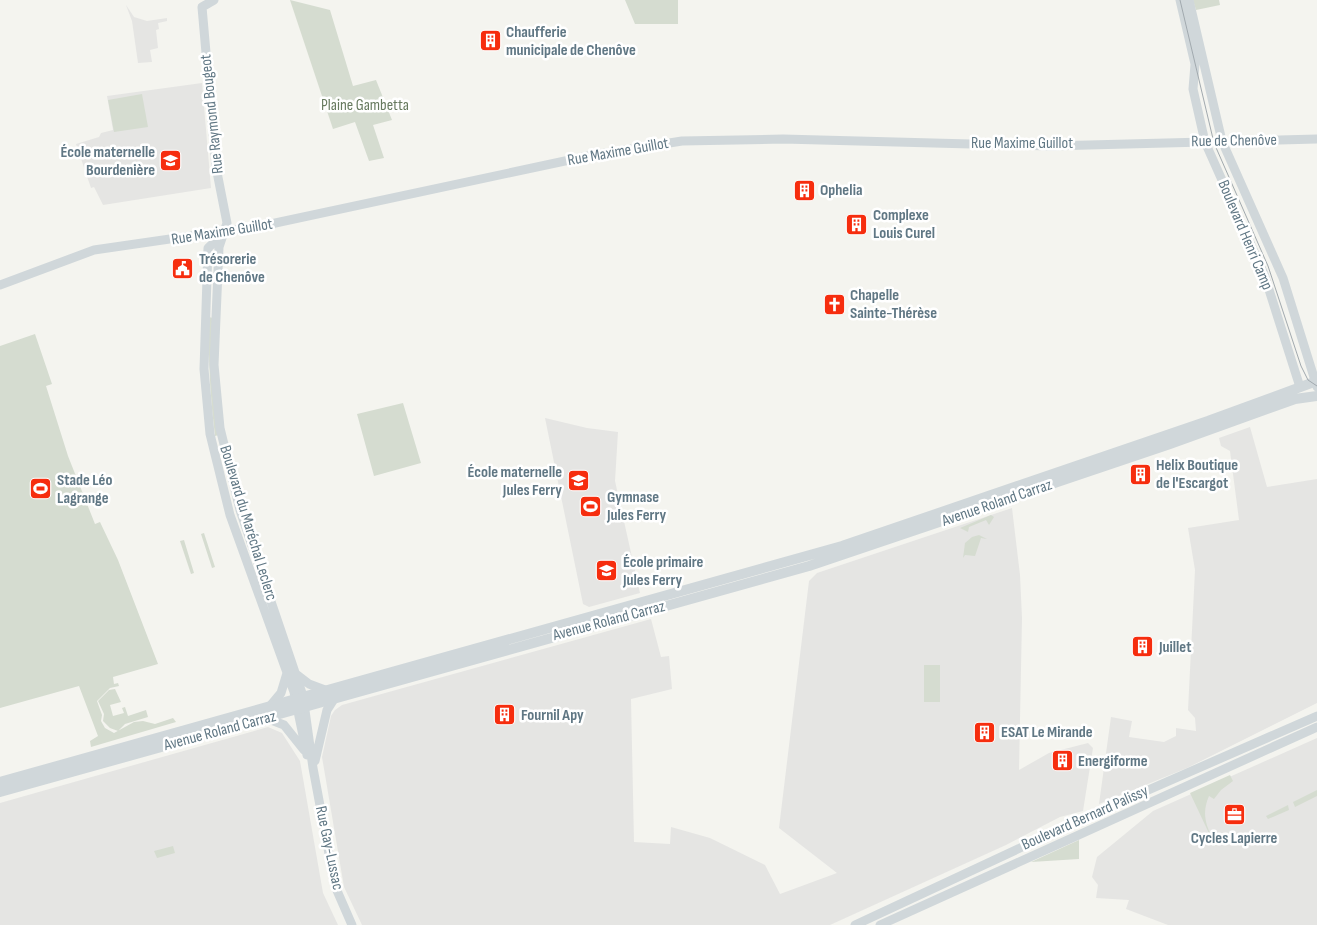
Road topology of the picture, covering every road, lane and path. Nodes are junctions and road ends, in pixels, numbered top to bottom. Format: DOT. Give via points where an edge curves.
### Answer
graph roads {
  1 [pos="214,0"];
  2 [pos="1180,0"];
  3 [pos="1189,0"];
  4 [pos="1317,139"];
  5 [pos="1222,141"];
  6 [pos="1151,142"];
  7 [pos="1205,142"];
  8 [pos="224,232"];
  9 [pos="0,285"];
  10 [pos="1316,383"];
  11 [pos="1295,389"];
  12 [pos="1317,397"];
  13 [pos="1210,425"];
  14 [pos="1125,449"];
  15 [pos="1107,466"];
  16 [pos="740,575"];
  17 [pos="718,592"];
  18 [pos="291,674"];
  19 [pos="325,690"];
  20 [pos="299,697"];
  21 [pos="334,699"];
  22 [pos="272,705"];
  23 [pos="301,708"];
  24 [pos="1317,716"];
  25 [pos="266,718"];
  26 [pos="1317,726"];
  27 [pos="306,754"];
  28 [pos="313,768"];
  29 [pos="0,782"];
  30 [pos="0,792"];
  31 [pos="352,925"];
  32 [pos="855,925"];
  33 [pos="880,925"];
  1 -- 8 [label="main road, Rue Raymond Bougeot" via="202,7 216,167 227,223"];
  2 -- 7 [label="main road, Boulevard Henri Camp" via="1195,64 1193,89"];
  3 -- 5 [label="main road, Boulevard Henri Camp"];
  4 -- 5 [label="main road, Rue de Chenôve"];
  5 -- 7 [label="main road, Rue de Chenôve"];
  5 -- 10 [label="main road, Boulevard Henri Camp" via="1283,278"];
  6 -- 7 [label="main road, Rue de Chenôve"];
  6 -- 8 [label="main road, Rue Maxime Guillot" via="1050,146 783,138 682,141 593,155 323,214"];
  7 -- 11 [label="main road, Boulevard Henri Camp" via="1264,274"];
  8 -- 9 [label="main road, Rue Maxime Guillot" via="94,250"];
  8 -- 18 [label="main road, Boulevard du Maréchal Leclerc" via="219,247 214,365 220,428 240,510"];
  10 -- 11 [label="main road"];
  11 -- 13 [label="main road"];
  12 -- 13 [label="main road" via="1265,417"];
  13 -- 14 [label="main road, Avenue Roland Carraz"];
  13 -- 15 [label="main road, Avenue Roland Carraz"];
  14 -- 15 [label="main road"];
  14 -- 16 [label="main road, Avenue Roland Carraz" via="842,546"];
  15 -- 17 [label="main road, Avenue Roland Carraz" via="863,549"];
  16 -- 17 [label="main road"];
  16 -- 19 [label="main road, Avenue Roland Carraz"];
  17 -- 21 [label="main road, Avenue Roland Carraz"];
  18 -- 19 [label="main road"];
  18 -- 20 [label="main road, Boulevard du Maréchal Leclerc"];
  18 -- 22 [label="main road"];
  19 -- 20 [label="main road, Avenue Roland Carraz"];
  20 -- 22 [label="main road, Avenue Roland Carraz"];
  20 -- 23 [label="main road, Boulevard du Maréchal Leclerc"];
  21 -- 23 [label="main road, Avenue Roland Carraz"];
  21 -- 28 [label="main road" via="327,710"];
  22 -- 29 [label="main road, Avenue Roland Carraz"];
  23 -- 25 [label="main road, Avenue Roland Carraz"];
  23 -- 27 [label="main road, Rue Gay-Lussac"];
  23 -- 28 [label="main road, Rue Gay-Lussac"];
  24 -- 32 [label="main road, Boulevard Bernard Palissy" via="1029,843"];
  25 -- 27 [label="main road" via="284,725"];
  25 -- 30 [label="main road, Avenue Roland Carraz"];
  26 -- 33 [label="main road, Boulevard Bernard Palissy"];
  27 -- 28 [label="main road, Rue Gay-Lussac"];
  28 -- 31 [label="main road, Rue Gay-Lussac" via="335,886"];
}
